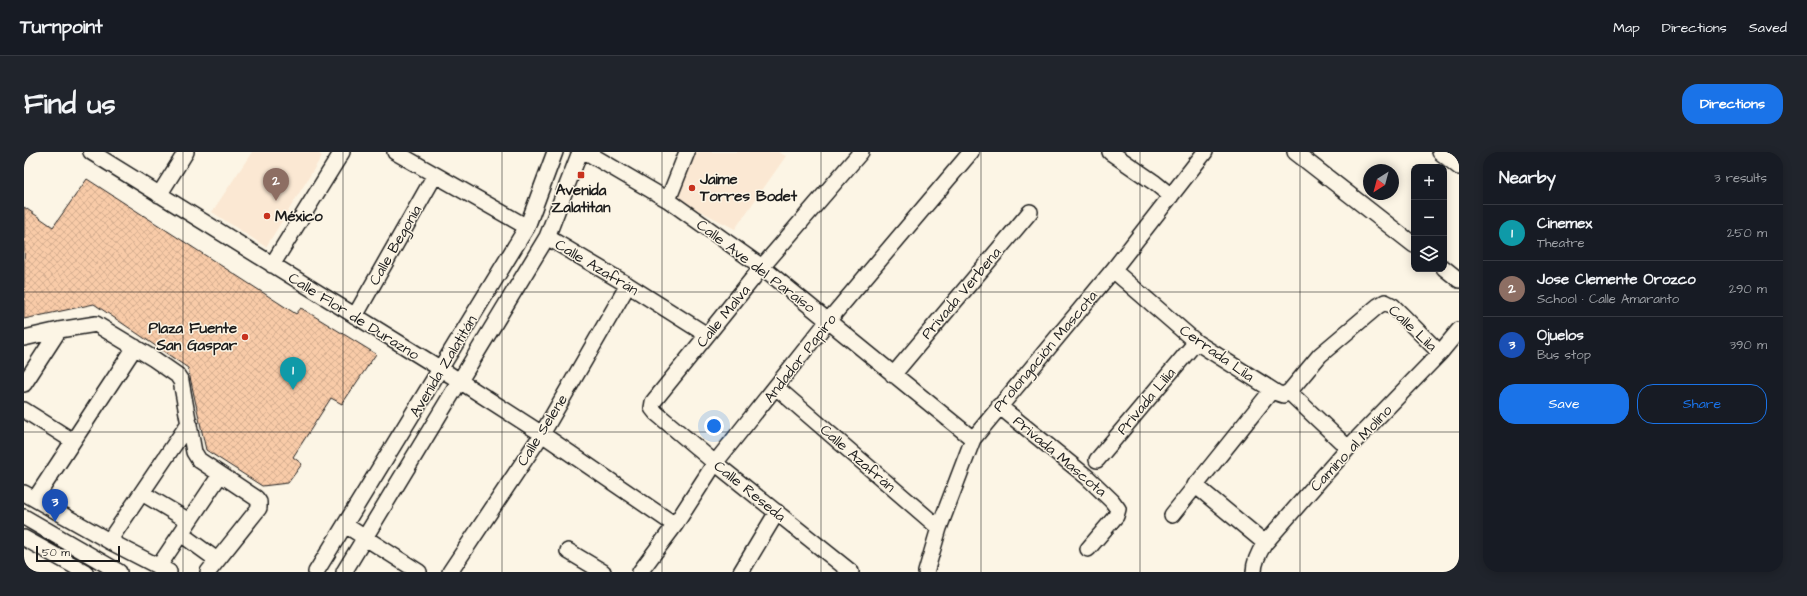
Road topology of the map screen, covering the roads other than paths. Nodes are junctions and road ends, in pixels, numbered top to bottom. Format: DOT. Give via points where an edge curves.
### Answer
graph roads {
  1 [pos="91,152"];
  2 [pos="186,152"];
  3 [pos="342,152"];
  4 [pos="395,152"];
  5 [pos="555,152"];
  6 [pos="580,152"];
  7 [pos="586,152"];
  8 [pos="687,152"];
  9 [pos="861,152"];
  10 [pos="971,152"];
  11 [pos="1110,152"];
  12 [pos="1205,152"];
  13 [pos="1295,152"];
  14 [pos="1440,152"];
  15 [pos="1459,167"];
  16 [pos="436,175"];
  17 [pos="159,195"];
  18 [pos="1171,196"];
  19 [pos="668,200"];
  20 [pos="1030,212"];
  21 [pos="527,227"];
  22 [pos="547,238"];
  23 [pos="1411,243"];
  24 [pos="272,265"];
  25 [pos="762,267"];
  26 [pos="1113,270"];
  27 [pos="1447,270"];
  28 [pos="1459,280"];
  29 [pos="628,284"];
  30 [pos="355,316"];
  31 [pos="828,322"];
  32 [pos="59,330"];
  33 [pos="1459,330"];
  34 [pos="708,335"];
  35 [pos="24,338"];
  36 [pos="1196,342"];
  37 [pos="136,347"];
  38 [pos="1440,353"];
  39 [pos="441,369"];
  40 [pos="893,374"];
  41 [pos="460,382"];
  42 [pos="24,384"];
  43 [pos="777,388"];
  44 [pos="1272,390"];
  45 [pos="1288,392"];
  46 [pos="999,406"];
  47 [pos="652,408"];
  48 [pos="24,410"];
  49 [pos="189,423"];
  50 [pos="542,434"];
  51 [pos="973,439"];
  52 [pos="73,442"];
  53 [pos="1348,448"];
  54 [pos="1097,460"];
  55 [pos="715,464"];
  56 [pos="220,475"];
  57 [pos="1195,484"];
  58 [pos="142,493"];
  59 [pos="29,496"];
  60 [pos="777,512"];
  61 [pos="1172,515"];
  62 [pos="24,517"];
  63 [pos="189,521"];
  64 [pos="675,524"];
  65 [pos="345,525"];
  66 [pos="939,528"];
  67 [pos="181,534"];
  68 [pos="364,537"];
  69 [pos="109,541"];
  70 [pos="26,542"];
  71 [pos="1265,543"];
  72 [pos="1088,549"];
  73 [pos="568,551"];
  74 [pos="218,560"];
  75 [pos="164,569"];
  76 [pos="85,572"];
  77 [pos="119,572"];
  78 [pos="208,572"];
  79 [pos="316,572"];
  80 [pos="344,572"];
  81 [pos="419,572"];
  82 [pos="450,572"];
  83 [pos="603,572"];
  84 [pos="640,572"];
  85 [pos="741,572"];
  86 [pos="851,572"];
  87 [pos="926,572"];
  88 [pos="1254,572"];
  1 -- 17 [label="street, Calle Flor de Durazno"];
  2 -- 17 [label="street"];
  3 -- 24 [label="street"];
  4 -- 16 [label="street"];
  5 -- 21 [label="street, Avenida Zalatitán"];
  6 -- 22 [label="street, Avenida Zalatitán"];
  7 -- 19 [label="street, Calle Ave del Paraíso"];
  8 -- 19 [label="street"];
  9 -- 25 [label="street, Calle Malva"];
  10 -- 31 [label="street, Andador Papiro"];
  11 -- 18 [label="street"];
  12 -- 18 [label="street, Prolongación Mascota"];
  13 -- 23 [label="street"];
  14 -- 15 [label="street"];
  16 -- 21 [label="street"];
  16 -- 30 [label="street, Calle Begonia"];
  17 -- 24 [label="street, Calle Flor de Durazno"];
  18 -- 26 [label="street, Prolongación Mascota"];
  19 -- 25 [label="street, Calle Ave del Paraíso"];
  20 -- 40 [label="street, Privada Verbena"];
  21 -- 39 [label="street, Avenida Zalatitán"];
  22 -- 29 [label="street, Calle Azafrán"];
  22 -- 41 [label="street, Avenida Zalatitán"];
  24 -- 30 [label="street, Calle Flor de Durazno"];
  25 -- 31 [label="street, Calle Ave del Paraíso"];
  25 -- 34 [label="street, Calle Malva"];
  26 -- 36 [label="street, Cerrada Lila"];
  26 -- 46 [label="street, Prolongación Mascota"];
  27 -- 28 [label="street"];
  29 -- 34 [label="street, Calle Azafrán"];
  29 -- 50 [label="street, Calle Selene"];
  30 -- 39 [label="street, Calle Flor de Durazno"];
  31 -- 40 [label="street, Calle Ave del Paraíso"];
  31 -- 43 [label="street, Andador Papiro"];
  32 -- 35 [label="street"];
  32 -- 37 [label="street" via="96,324"];
  32 -- 42 [label="street"];
  33 -- 38 [label="street, Camino al Molino"];
  34 -- 47 [label="street, Calle Malva" via="654,402"];
  36 -- 44 [label="street, Cerrada Lila"];
  36 -- 54 [label="street, Privada Lilia"];
  37 -- 49 [label="street" via="181,381"];
  37 -- 52 [label="street"];
  38 -- 45 [label="street, Calle Lila" via="1393,306 1385,302 1320,355"];
  38 -- 53 [label="street, Camino al Molino"];
  39 -- 41 [label="street, Calle Flor de Durazno"];
  39 -- 65 [label="street, Avenida Zalatitán"];
  40 -- 51 [label="street, Calle Ave del Paraíso"];
  41 -- 50 [label="street, Calle Flor de Durazno"];
  41 -- 68 [label="street, Avenida Zalatitán"];
  43 -- 55 [label="street, Andador Papiro"];
  43 -- 66 [label="street, Calle Azafrán"];
  44 -- 45 [label="street, Cerrada Lila" via="1283,395"];
  44 -- 57 [label="street"];
  45 -- 53 [label="street"];
  46 -- 51 [label="street, Prolongación Mascota"];
  46 -- 72 [label="street, Privada Mascota" via="1087,477 1118,509 1116,516"];
  47 -- 55 [label="street, Calle Reseda"];
  48 -- 52 [label="street"];
  49 -- 56 [label="street" via="194,452 199,460"];
  49 -- 58 [label="street"];
  50 -- 64 [label="street, Calle Flor de Durazno"];
  50 -- 82 [label="street, Calle Selene"];
  51 -- 66 [label="street, Prolongación Mascota"];
  52 -- 59 [label="street"];
  53 -- 71 [label="street, Camino al Molino"];
  55 -- 60 [label="street, Calle Reseda"];
  55 -- 64 [label="street, Andador Papiro"];
  56 -- 63 [label="street"];
  56 -- 74 [label="street" via="256,498 259,508"];
  57 -- 61 [label="street"];
  57 -- 71 [label="street"];
  58 -- 63 [label="street"];
  58 -- 69 [label="street"];
  59 -- 69 [label="street"];
  60 -- 85 [label="street"];
  60 -- 86 [label="street, Calle Reseda"];
  62 -- 77 [label="street"];
  63 -- 67 [label="street"];
  64 -- 84 [label="street, Andador Papiro"];
  65 -- 68 [label="street"];
  65 -- 79 [label="street, Avenida Zalatitán"];
  66 -- 87 [label="street, Prolongación Mascota"];
  67 -- 74 [label="street"];
  67 -- 75 [label="street"];
  68 -- 80 [label="street, Avenida Zalatitán"];
  68 -- 81 [label="street"];
  69 -- 75 [label="street"];
  70 -- 76 [label="street"];
  71 -- 88 [label="street, Camino al Molino" via="1258,554"];
  73 -- 83 [label="street"];
  74 -- 78 [label="street"];
}
